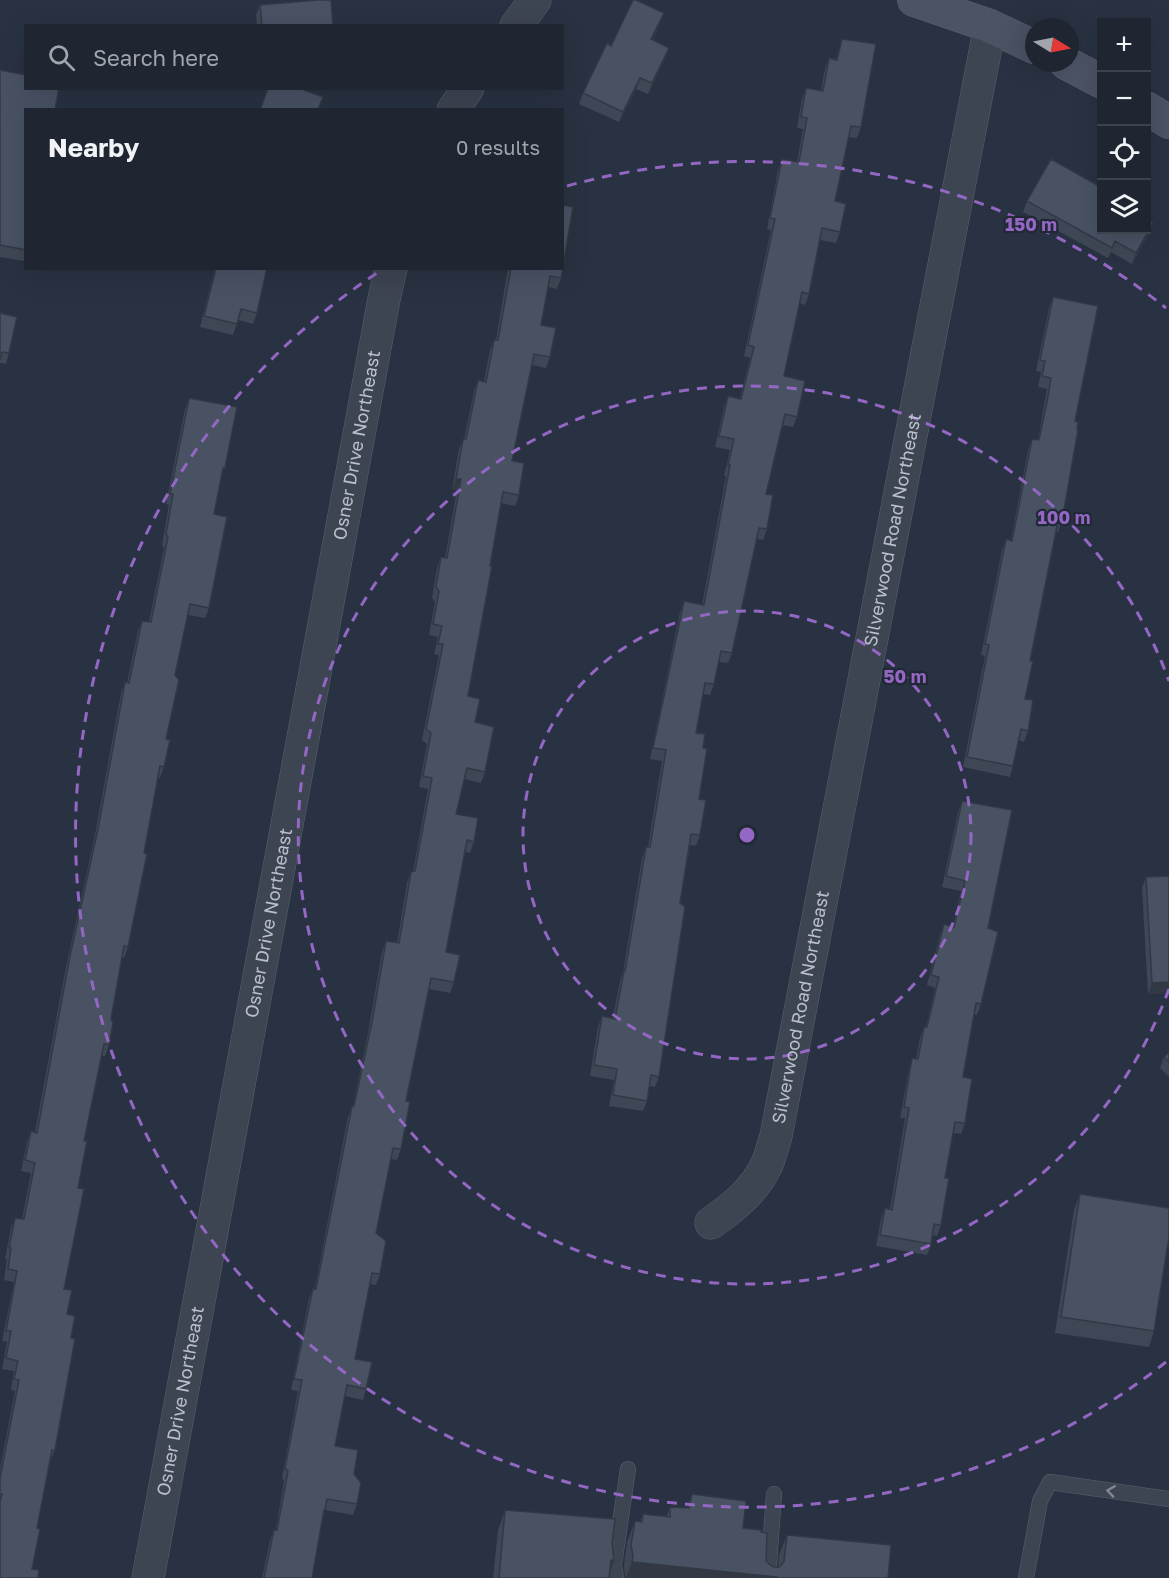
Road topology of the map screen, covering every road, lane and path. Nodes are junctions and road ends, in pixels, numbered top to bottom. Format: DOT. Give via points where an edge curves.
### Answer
graph roads {
  1 [pos="535,0"];
  2 [pos="914,0"];
  3 [pos="517,24"];
  4 [pos="990,26"];
  5 [pos="1025,43"];
  6 [pos="1079,70"];
  7 [pos="1097,80"];
  8 [pos="467,90"];
  9 [pos="454,108"];
  10 [pos="1151,111"];
  11 [pos="1169,122"];
  12 [pos="391,270"];
  13 [pos="711,1223"];
  14 [pos="628,1469"];
  15 [pos="774,1494"];
  16 [pos="1169,1499"];
  17 [pos="148,1578"];
  18 [pos="616,1578"];
  19 [pos="768,1578"];
  20 [pos="1026,1578"];
  1 -- 3 [label="street"];
  2 -- 4 [label="main road"];
  4 -- 5 [label="main road"];
  4 -- 13 [label="street, Silverwood Road Northeast" via="776,1136 767,1164 751,1190 734,1208"];
  6 -- 7 [label="main road"];
  8 -- 9 [label="street"];
  10 -- 11 [label="main road"];
  12 -- 17 [label="street, Osner Drive Northeast"];
  14 -- 18 [label="lane" via="614,1565"];
  15 -- 19 [label="lane"];
  16 -- 20 [label="lane, one-way" via="1050,1482 1040,1501"];
}
